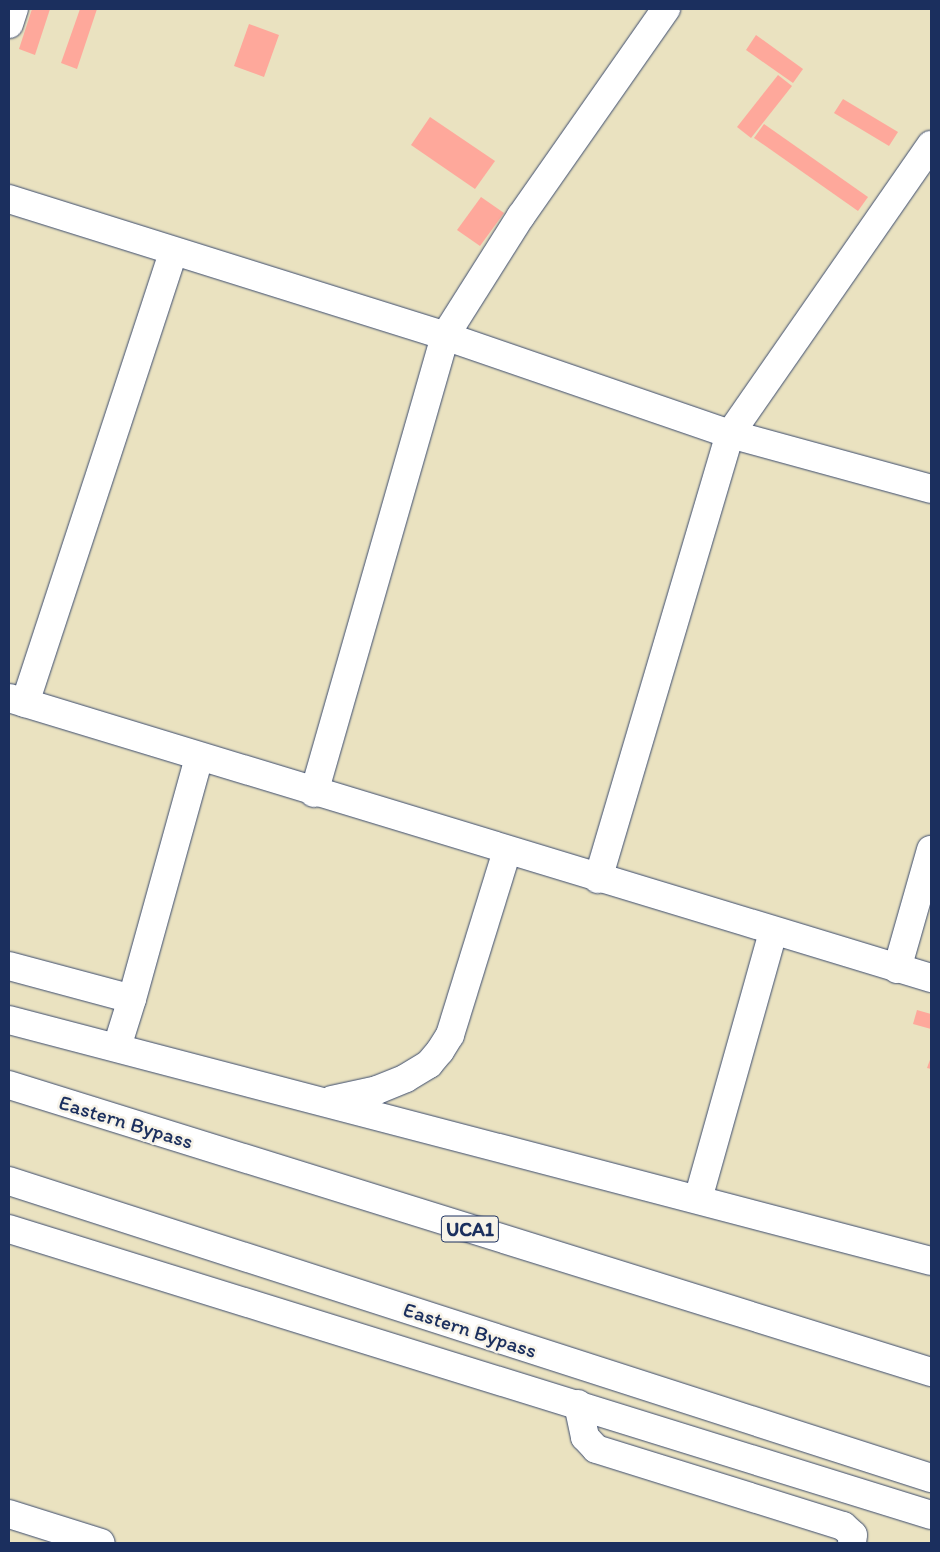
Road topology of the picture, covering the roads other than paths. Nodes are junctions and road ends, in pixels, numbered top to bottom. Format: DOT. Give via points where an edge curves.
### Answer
graph roads {
  1 [pos="14,9"];
  2 [pos="666,9"];
  3 [pos="9,24"];
  4 [pos="931,145"];
  5 [pos="9,199"];
  6 [pos="173,252"];
  7 [pos="445,336"];
  8 [pos="730,434"];
  9 [pos="931,490"];
  10 [pos="17,700"];
  11 [pos="199,757"];
  12 [pos="314,793"];
  13 [pos="931,850"];
  14 [pos="507,851"];
  15 [pos="598,879"];
  16 [pos="773,932"];
  17 [pos="9,966"];
  18 [pos="897,969"];
  19 [pos="931,978"];
  20 [pos="132,999"];
  21 [pos="9,1020"];
  22 [pos="117,1047"];
  23 [pos="9,1085"];
  24 [pos="328,1101"];
  25 [pos="9,1181"];
  26 [pos="698,1199"];
  27 [pos="9,1229"];
  28 [pos="931,1262"];
  29 [pos="931,1372"];
  30 [pos="578,1404"];
  31 [pos="931,1478"];
  32 [pos="9,1514"];
  33 [pos="931,1515"];
  34 [pos="101,1543"];
  35 [pos="852,1543"];
  1 -- 3 [label="street"];
  2 -- 7 [label="street" via="521,216"];
  4 -- 8 [label="street"];
  5 -- 6 [label="street"];
  6 -- 7 [label="street"];
  6 -- 10 [label="street"];
  7 -- 8 [label="street"];
  7 -- 12 [label="street"];
  8 -- 9 [label="street"];
  8 -- 15 [label="street"];
  10 -- 11 [label="street"];
  11 -- 12 [label="street"];
  11 -- 20 [label="street"];
  12 -- 14 [label="street"];
  13 -- 18 [label="street"];
  14 -- 15 [label="street"];
  14 -- 24 [label="street" via="450,1035 440,1051 429,1064 406,1078 377,1090"];
  15 -- 16 [label="street"];
  16 -- 18 [label="street"];
  16 -- 26 [label="street"];
  17 -- 20 [label="street"];
  18 -- 19 [label="street"];
  20 -- 22 [label="street"];
  21 -- 22 [label="street"];
  22 -- 24 [label="street"];
  23 -- 29 [label="street, Eastern Bypass / UCA1"];
  24 -- 26 [label="street"];
  25 -- 31 [label="street, Eastern Bypass"];
  26 -- 28 [label="street"];
  27 -- 30 [label="street"];
  30 -- 33 [label="street"];
  30 -- 35 [label="street" via="585,1437 596,1450 843,1526 853,1535"];
  32 -- 34 [label="street"];
}
